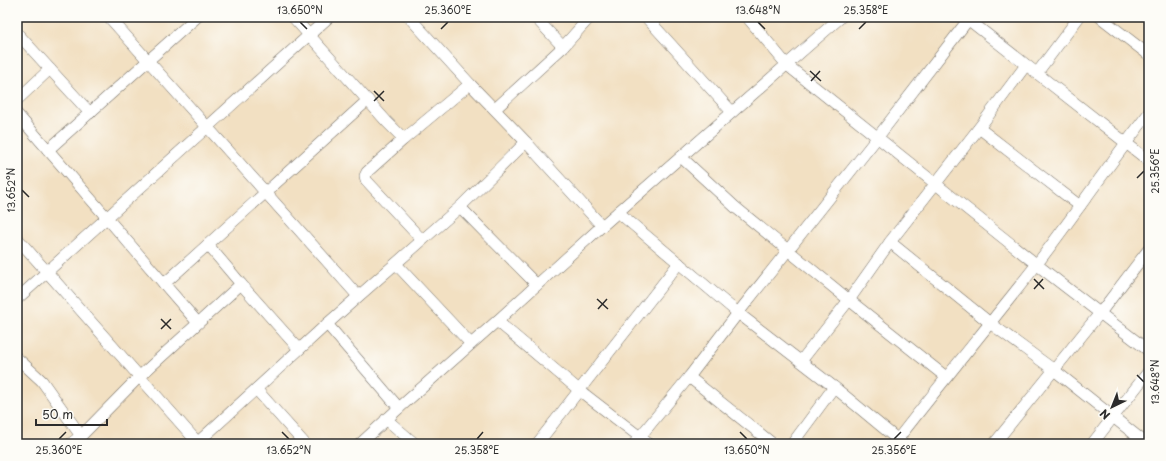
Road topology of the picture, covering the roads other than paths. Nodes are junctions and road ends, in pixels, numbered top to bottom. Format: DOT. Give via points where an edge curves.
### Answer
graph roads {
  1 [pos="109,17"];
  2 [pos="197,17"];
  3 [pos="293,17"];
  4 [pos="329,17"];
  5 [pos="409,17"];
  6 [pos="535,17"];
  7 [pos="590,17"];
  8 [pos="646,17"];
  9 [pos="747,17"];
  10 [pos="841,17"];
  11 [pos="1079,17"];
  12 [pos="1100,17"];
  13 [pos="966,18"];
  14 [pos="17,33"];
  15 [pos="309,36"];
  16 [pos="562,47"];
  17 [pos="1149,55"];
  18 [pos="148,61"];
  19 [pos="787,65"];
  20 [pos="1026,65"];
  21 [pos="50,69"];
  22 [pos="1037,74"];
  23 [pos="470,84"];
  24 [pos="17,100"];
  25 [pos="368,100"];
  26 [pos="495,109"];
  27 [pos="732,112"];
  28 [pos="90,113"];
  29 [pos="1149,113"];
  30 [pos="17,114"];
  31 [pos="207,127"];
  32 [pos="979,128"];
  33 [pos="877,138"];
  34 [pos="404,139"];
  35 [pos="526,142"];
  36 [pos="1126,143"];
  37 [pos="48,150"];
  38 [pos="681,157"];
  39 [pos="1149,161"];
  40 [pos="936,184"];
  41 [pos="266,192"];
  42 [pos="1080,206"];
  43 [pos="460,207"];
  44 [pos="618,212"];
  45 [pos="107,217"];
  46 [pos="602,226"];
  47 [pos="17,238"];
  48 [pos="422,240"];
  49 [pos="890,242"];
  50 [pos="208,245"];
  51 [pos="1149,249"];
  52 [pos="787,250"];
  53 [pos="679,262"];
  54 [pos="396,264"];
  55 [pos="1036,264"];
  56 [pos="47,272"];
  57 [pos="164,284"];
  58 [pos="241,284"];
  59 [pos="537,285"];
  60 [pos="358,296"];
  61 [pos="17,299"];
  62 [pos="849,300"];
  63 [pos="738,313"];
  64 [pos="1100,313"];
  65 [pos="497,321"];
  66 [pos="198,323"];
  67 [pos="990,323"];
  68 [pos="327,324"];
  69 [pos="471,344"];
  70 [pos="299,349"];
  71 [pos="1149,351"];
  72 [pos="17,358"];
  73 [pos="801,361"];
  74 [pos="1054,370"];
  75 [pos="1149,371"];
  76 [pos="139,377"];
  77 [pos="689,377"];
  78 [pos="946,377"];
  79 [pos="834,387"];
  80 [pos="256,389"];
  81 [pos="579,390"];
  82 [pos="399,408"];
  83 [pos="1113,417"];
  84 [pos="386,419"];
  85 [pos="81,436"];
  86 [pos="637,440"];
  87 [pos="899,442"];
  88 [pos="70,444"];
  89 [pos="197,444"];
  90 [pos="305,444"];
  91 [pos="360,444"];
  92 [pos="415,444"];
  93 [pos="537,444"];
  94 [pos="649,444"];
  95 [pos="773,444"];
  96 [pos="792,444"];
  97 [pos="994,444"];
  98 [pos="1092,444"];
  99 [pos="1147,444"];
  1 -- 18 [label="street"];
  2 -- 18 [label="street"];
  3 -- 15 [label="street"];
  4 -- 15 [label="street"];
  5 -- 23 [label="street"];
  6 -- 16 [label="street"];
  7 -- 16 [label="street"];
  8 -- 27 [label="street"];
  9 -- 19 [label="street"];
  10 -- 19 [label="street"];
  11 -- 22 [label="street"];
  12 -- 17 [label="street"];
  13 -- 20 [label="street"];
  13 -- 33 [label="street"];
  14 -- 21 [label="street"];
  15 -- 25 [label="street"];
  15 -- 31 [label="street"];
  16 -- 26 [label="street"];
  18 -- 28 [label="street"];
  18 -- 31 [label="street"];
  19 -- 27 [label="street"];
  19 -- 33 [label="street"];
  20 -- 22 [label="street"];
  20 -- 32 [label="street"];
  21 -- 24 [label="street"];
  21 -- 28 [label="street"];
  22 -- 36 [label="street"];
  23 -- 26 [label="street"];
  23 -- 34 [label="street"];
  25 -- 34 [label="street"];
  25 -- 41 [label="street"];
  26 -- 35 [label="street"];
  27 -- 38 [label="street"];
  28 -- 37 [label="street"];
  29 -- 36 [label="street"];
  30 -- 37 [label="street"];
  31 -- 41 [label="street"];
  31 -- 45 [label="street"];
  32 -- 40 [label="street"];
  32 -- 42 [label="street"];
  33 -- 40 [label="street"];
  33 -- 52 [label="street"];
  34 -- 48 [label="street" via="365,176"];
  35 -- 43 [label="street"];
  35 -- 46 [label="street"];
  36 -- 39 [label="street"];
  36 -- 42 [label="street"];
  37 -- 45 [label="street"];
  38 -- 44 [label="street"];
  38 -- 52 [label="street"];
  40 -- 49 [label="street"];
  40 -- 55 [label="street"];
  41 -- 50 [label="street"];
  41 -- 60 [label="street"];
  42 -- 55 [label="street"];
  43 -- 48 [label="street"];
  43 -- 59 [label="street"];
  44 -- 46 [label="street"];
  44 -- 53 [label="street"];
  45 -- 56 [label="street"];
  45 -- 57 [label="street"];
  46 -- 59 [label="street"];
  47 -- 56 [label="street"];
  48 -- 54 [label="street"];
  49 -- 62 [label="street"];
  49 -- 67 [label="street"];
  50 -- 57 [label="street"];
  50 -- 58 [label="street"];
  51 -- 64 [label="street"];
  52 -- 62 [label="street"];
  52 -- 63 [label="street"];
  53 -- 63 [label="street"];
  53 -- 81 [label="street"];
  54 -- 60 [label="street"];
  54 -- 69 [label="street"];
  55 -- 64 [label="street"];
  55 -- 67 [label="street"];
  56 -- 61 [label="street"];
  56 -- 76 [label="street"];
  57 -- 66 [label="street"];
  58 -- 66 [label="street"];
  58 -- 70 [label="street"];
  59 -- 65 [label="street"];
  60 -- 68 [label="street"];
  62 -- 73 [label="street"];
  62 -- 78 [label="street"];
  63 -- 73 [label="street"];
  63 -- 77 [label="street"];
  64 -- 71 [label="street"];
  64 -- 74 [label="street"];
  65 -- 69 [label="street"];
  65 -- 81 [label="street"];
  66 -- 76 [label="street"];
  67 -- 74 [label="street"];
  67 -- 78 [label="street"];
  68 -- 70 [label="street"];
  68 -- 82 [label="street"];
  69 -- 82 [label="street"];
  70 -- 80 [label="street"];
  72 -- 85 [label="street" via="42,380"];
  73 -- 79 [label="street"];
  74 -- 83 [label="street"];
  74 -- 97 [label="street"];
  75 -- 83 [label="street"];
  76 -- 85 [label="street"];
  76 -- 89 [label="street"];
  77 -- 86 [label="street"];
  77 -- 95 [label="street"];
  78 -- 87 [label="street"];
  79 -- 87 [label="street"];
  79 -- 96 [label="street"];
  80 -- 89 [label="street"];
  80 -- 90 [label="street"];
  81 -- 86 [label="street"];
  81 -- 93 [label="street"];
  82 -- 84 [label="street"];
  83 -- 98 [label="street"];
  83 -- 99 [label="street"];
  84 -- 91 [label="street"];
  84 -- 92 [label="street"];
  85 -- 88 [label="street"];
  86 -- 94 [label="street"];
}
